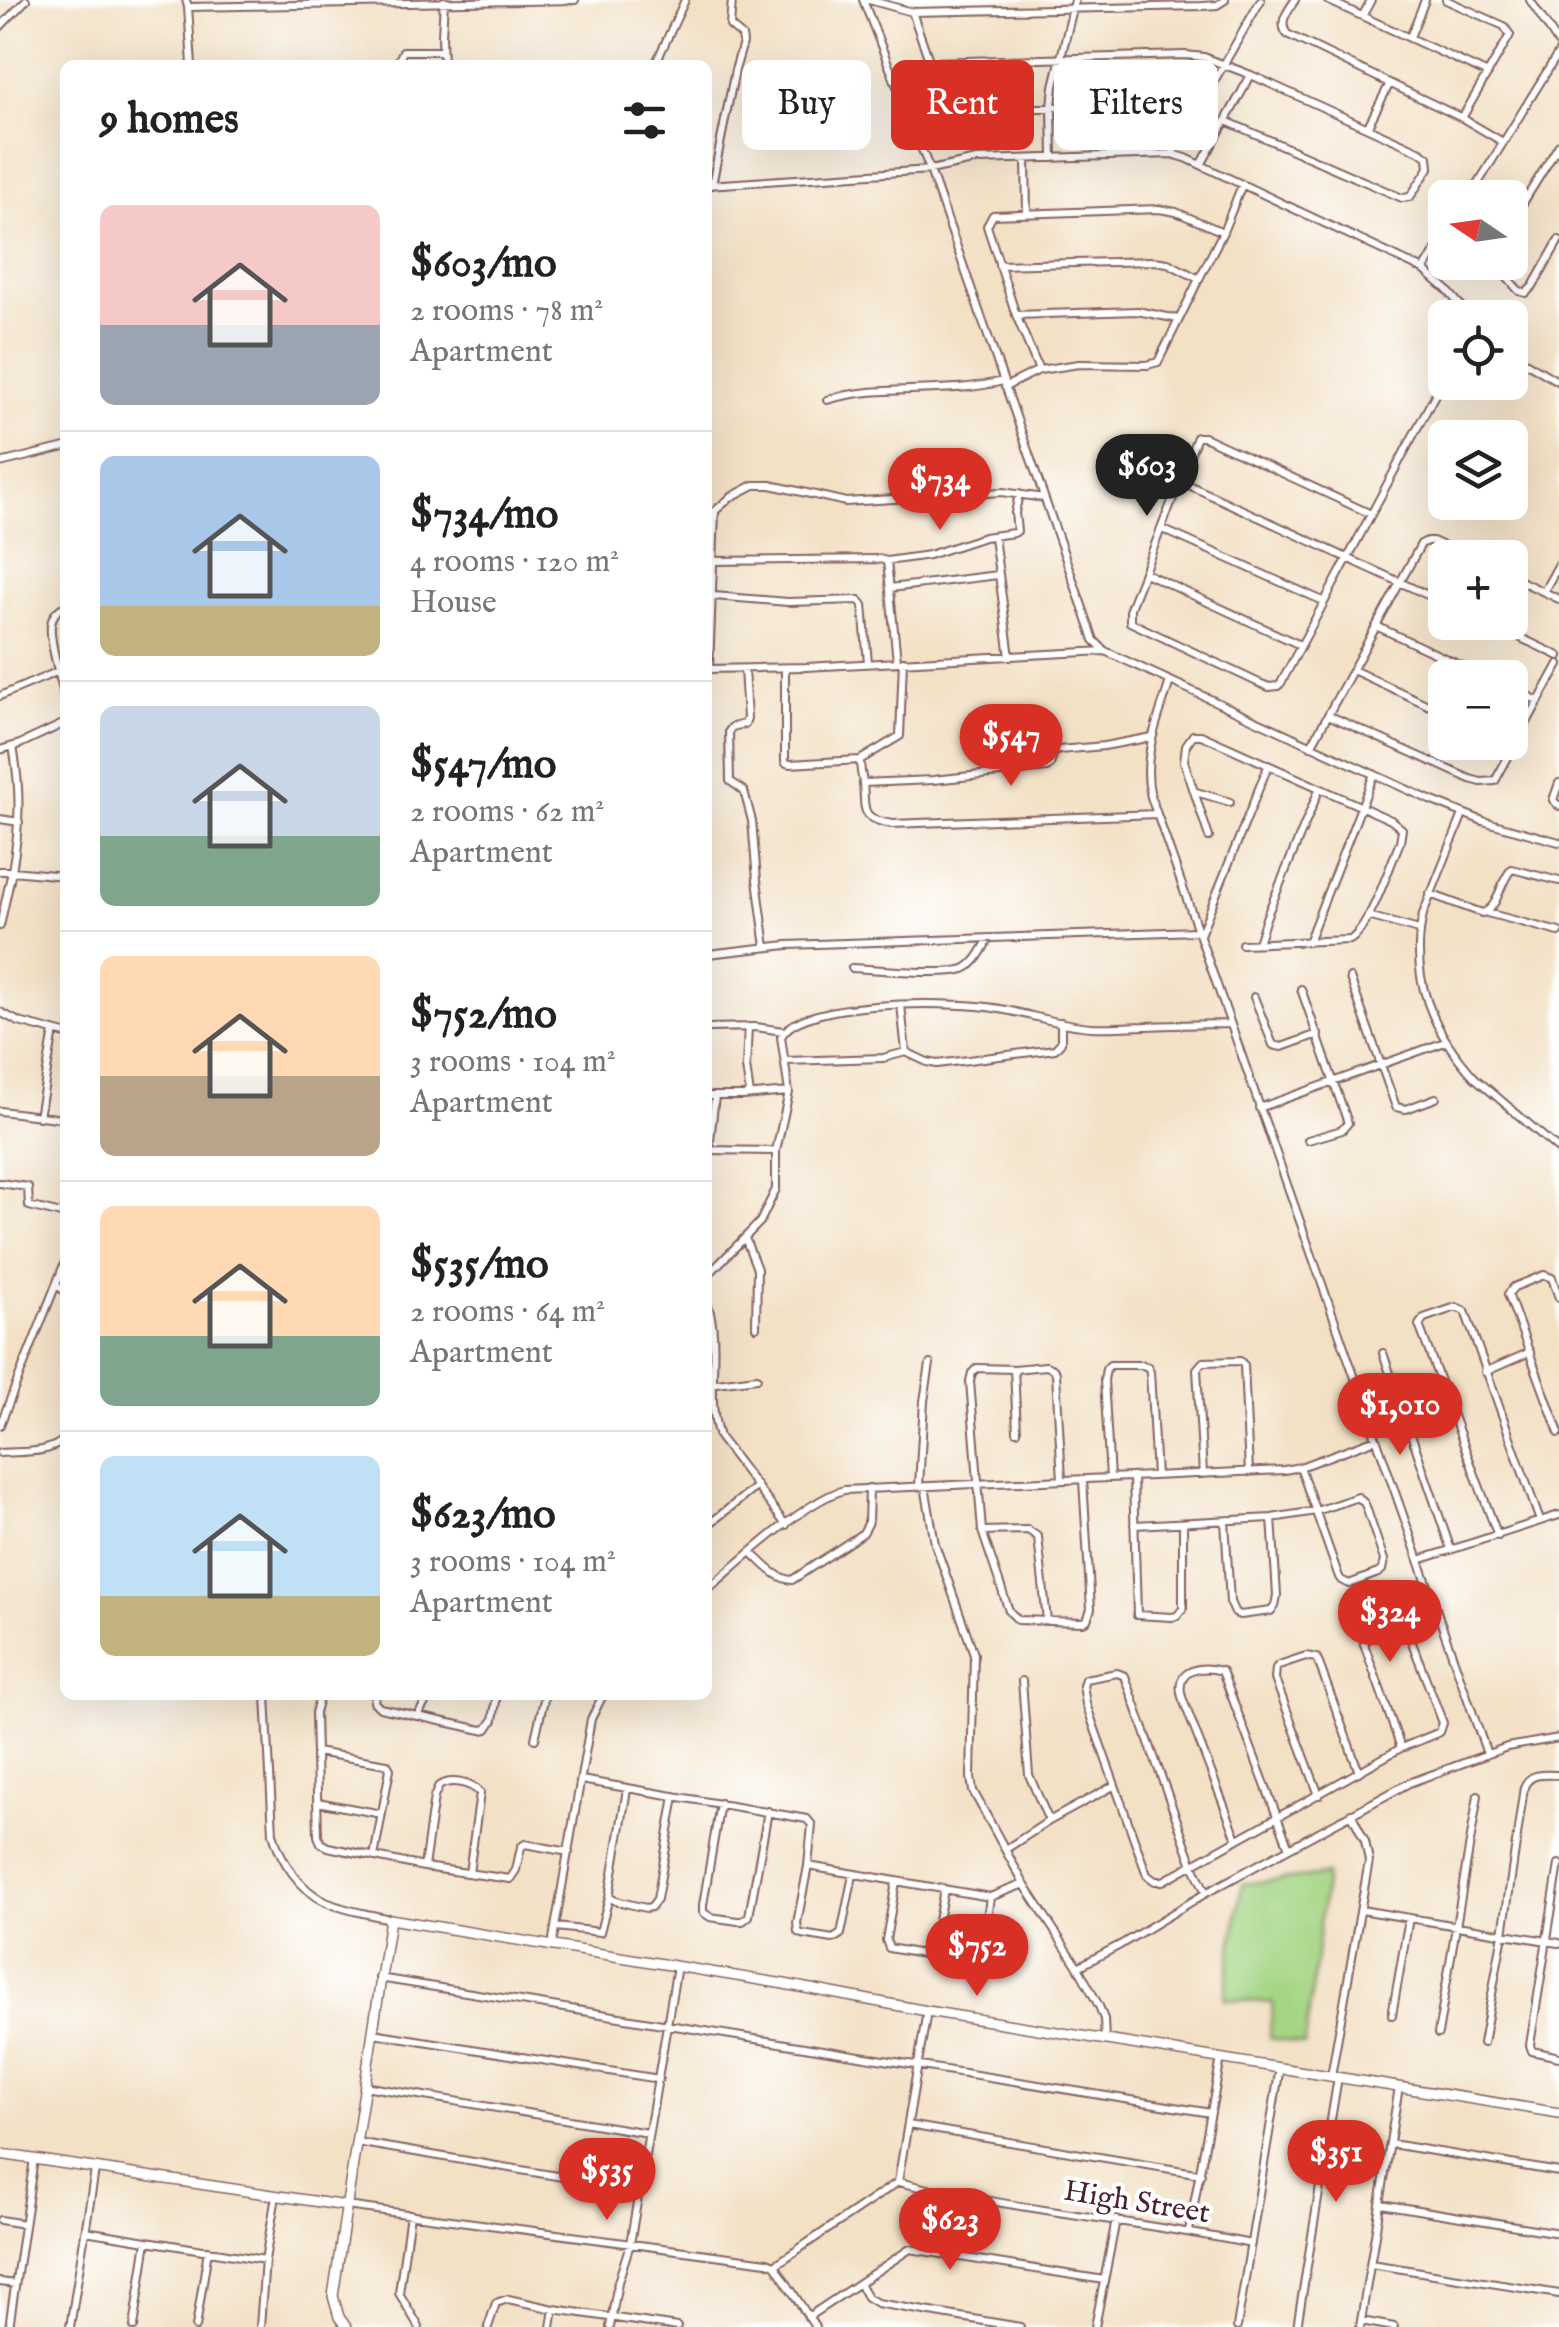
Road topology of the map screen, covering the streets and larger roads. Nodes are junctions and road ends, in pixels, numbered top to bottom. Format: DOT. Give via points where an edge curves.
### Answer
graph roads {
  1 [pos="26,0"];
  2 [pos="575,0"];
  3 [pos="685,0"];
  4 [pos="732,0"];
  5 [pos="866,0"];
  6 [pos="1075,0"];
  7 [pos="1225,0"];
  8 [pos="1262,0"];
  9 [pos="1295,0"];
  10 [pos="1327,0"];
  11 [pos="1371,0"];
  12 [pos="1425,0"];
  13 [pos="1446,0"];
  14 [pos="1530,0"];
  15 [pos="444,1"];
  16 [pos="186,3"];
  17 [pos="1073,10"];
  18 [pos="912,12"];
  19 [pos="1363,15"];
  20 [pos="0,27"];
  21 [pos="1410,37"];
  22 [pos="1559,44"];
  23 [pos="442,51"];
  24 [pos="1559,52"];
  25 [pos="1061,58"];
  26 [pos="192,60"];
  27 [pos="400,60"];
  28 [pos="443,60"];
  29 [pos="657,60"];
  30 [pos="929,60"];
  31 [pos="996,60"];
  32 [pos="1224,64"];
  33 [pos="1488,74"];
  34 [pos="1251,75"];
  35 [pos="1389,84"];
  36 [pos="1034,107"];
  37 [pos="1052,107"];
  38 [pos="1462,118"];
  39 [pos="1226,122"];
  40 [pos="1368,126"];
  41 [pos="1503,142"];
  42 [pos="1559,145"];
  43 [pos="1172,154"];
  44 [pos="1053,158"];
  45 [pos="1026,160"];
  46 [pos="1200,165"];
  47 [pos="930,170"];
  48 [pos="712,175"];
  49 [pos="1480,180"];
  50 [pos="712,185"];
  51 [pos="1242,185"];
  52 [pos="1528,190"];
  53 [pos="1027,213"];
  54 [pos="1223,232"];
  55 [pos="1559,240"];
  56 [pos="1428,264"];
  57 [pos="999,265"];
  58 [pos="1424,270"];
  59 [pos="1199,279"];
  60 [pos="1510,280"];
  61 [pos="1456,300"];
  62 [pos="1016,315"];
  63 [pos="1178,319"];
  64 [pos="1528,364"];
  65 [pos="1039,370"];
  66 [pos="1559,382"];
  67 [pos="1004,384"];
  68 [pos="828,400"];
  69 [pos="1432,400"];
  70 [pos="60,448"];
  71 [pos="0,463"];
  72 [pos="1180,481"];
  73 [pos="1019,494"];
  74 [pos="1044,498"];
  75 [pos="712,513"];
  76 [pos="1371,514"];
  77 [pos="1162,529"];
  78 [pos="994,538"];
  79 [pos="1428,541"];
  80 [pos="1348,558"];
  81 [pos="714,561"];
  82 [pos="887,561"];
  83 [pos="1559,564"];
  84 [pos="1145,573"];
  85 [pos="998,575"];
  86 [pos="1401,583"];
  87 [pos="1528,584"];
  88 [pos="890,588"];
  89 [pos="1544,592"];
  90 [pos="1428,595"];
  91 [pos="714,596"];
  92 [pos="1559,599"];
  93 [pos="1323,601"];
  94 [pos="60,609"];
  95 [pos="712,620"];
  96 [pos="1376,626"];
  97 [pos="1525,640"];
  98 [pos="1300,645"];
  99 [pos="1105,650"];
  100 [pos="1010,656"];
  101 [pos="1559,656"];
  102 [pos="1449,660"];
  103 [pos="900,661"];
  104 [pos="868,663"];
  105 [pos="1559,664"];
  106 [pos="744,668"];
  107 [pos="785,668"];
  108 [pos="712,669"];
  109 [pos="1353,670"];
  110 [pos="59,671"];
  111 [pos="60,676"];
  112 [pos="1170,681"];
  113 [pos="0,696"];
  114 [pos="1528,696"];
  115 [pos="1539,701"];
  116 [pos="1428,705"];
  117 [pos="1328,715"];
  118 [pos="1528,719"];
  119 [pos="60,725"];
  120 [pos="1152,737"];
  121 [pos="14,746"];
  122 [pos="1311,746"];
  123 [pos="0,750"];
  124 [pos="1428,759"];
  125 [pos="860,760"];
  126 [pos="1431,760"];
  127 [pos="1505,760"];
  128 [pos="1268,766"];
  129 [pos="1374,774"];
  130 [pos="863,783"];
  131 [pos="1559,783"];
  132 [pos="1319,790"];
  133 [pos="1194,792"];
  134 [pos="1230,802"];
  135 [pos="1559,806"];
  136 [pos="1362,808"];
  137 [pos="1157,814"];
  138 [pos="1463,814"];
  139 [pos="0,819"];
  140 [pos="19,822"];
  141 [pos="1209,838"];
  142 [pos="1559,842"];
  143 [pos="0,870"];
  144 [pos="12,871"];
  145 [pos="60,876"];
  146 [pos="1559,881"];
  147 [pos="1430,894"];
  148 [pos="1486,913"];
  149 [pos="1368,916"];
  150 [pos="0,926"];
  151 [pos="1419,930"];
  152 [pos="1559,932"];
  153 [pos="1198,933"];
  154 [pos="988,938"];
  155 [pos="1308,942"];
  156 [pos="1258,943"];
  157 [pos="1242,944"];
  158 [pos="766,947"];
  159 [pos="712,954"];
  160 [pos="852,968"];
  161 [pos="1350,978"];
  162 [pos="1301,988"];
  163 [pos="1254,997"];
  164 [pos="901,1005"];
  165 [pos="0,1012"];
  166 [pos="13,1020"];
  167 [pos="1061,1022"];
  168 [pos="1230,1024"];
  169 [pos="0,1025"];
  170 [pos="748,1027"];
  171 [pos="712,1028"];
  172 [pos="54,1031"];
  173 [pos="784,1031"];
  174 [pos="60,1033"];
  175 [pos="1318,1034"];
  176 [pos="1445,1042"];
  177 [pos="906,1052"];
  178 [pos="784,1062"];
  179 [pos="1380,1065"];
  180 [pos="1334,1081"];
  181 [pos="789,1092"];
  182 [pos="712,1096"];
  183 [pos="750,1096"];
  184 [pos="1436,1098"];
  185 [pos="1259,1108"];
  186 [pos="0,1111"];
  187 [pos="39,1117"];
  188 [pos="60,1119"];
  189 [pos="1308,1140"];
  190 [pos="712,1150"];
  191 [pos="1559,1150"];
  192 [pos="776,1151"];
  193 [pos="0,1183"];
  194 [pos="60,1214"];
  195 [pos="746,1238"];
  196 [pos="712,1271"];
  197 [pos="60,1275"];
  198 [pos="56,1285"];
  199 [pos="60,1288"];
  200 [pos="1559,1298"];
  201 [pos="756,1327"];
  202 [pos="1530,1352"];
  203 [pos="1383,1353"];
  204 [pos="930,1364"];
  205 [pos="1014,1369"];
  206 [pos="1485,1372"];
  207 [pos="757,1378"];
  208 [pos="712,1384"];
  209 [pos="1443,1387"];
  210 [pos="712,1393"];
  211 [pos="1400,1402"];
  212 [pos="0,1426"];
  213 [pos="1017,1431"];
  214 [pos="1559,1433"];
  215 [pos="1376,1439"];
  216 [pos="60,1443"];
  217 [pos="0,1453"];
  218 [pos="1300,1467"];
  219 [pos="1249,1472"];
  220 [pos="1204,1474"];
  221 [pos="1133,1476"];
  222 [pos="1156,1476"];
  223 [pos="1110,1478"];
  224 [pos="1062,1480"];
  225 [pos="1083,1480"];
  226 [pos="977,1483"];
  227 [pos="757,1486"];
  228 [pos="922,1486"];
  229 [pos="869,1488"];
  230 [pos="1316,1511"];
  231 [pos="1559,1515"];
  232 [pos="1272,1518"];
  233 [pos="1225,1520"];
  234 [pos="1540,1521"];
  235 [pos="712,1522"];
  236 [pos="1183,1523"];
  237 [pos="787,1525"];
  238 [pos="1134,1525"];
  239 [pos="982,1532"];
  240 [pos="1498,1536"];
  241 [pos="1451,1550"];
  242 [pos="752,1553"];
  243 [pos="1418,1560"];
  244 [pos="712,1586"];
  245 [pos="1436,1609"];
  246 [pos="1046,1620"];
  247 [pos="1404,1622"];
  248 [pos="1022,1682"];
  249 [pos="266,1700"];
  250 [pos="318,1700"];
  251 [pos="374,1700"];
  252 [pos="427,1700"];
  253 [pos="495,1700"];
  254 [pos="544,1700"];
  255 [pos="600,1700"];
  256 [pos="417,1716"];
  257 [pos="1559,1738"];
  258 [pos="535,1739"];
  259 [pos="1401,1748"];
  260 [pos="316,1752"];
  261 [pos="1486,1754"];
  262 [pos="1360,1772"];
  263 [pos="1559,1775"];
  264 [pos="581,1780"];
  265 [pos="1115,1785"];
  266 [pos="628,1789"];
  267 [pos="1478,1794"];
  268 [pos="1320,1795"];
  269 [pos="675,1796"];
  270 [pos="318,1802"];
  271 [pos="720,1803"];
  272 [pos="768,1811"];
  273 [pos="1351,1813"];
  274 [pos="382,1814"];
  275 [pos="1277,1819"];
  276 [pos="1049,1821"];
  277 [pos="1237,1839"];
  278 [pos="1289,1848"];
  279 [pos="1006,1849"];
  280 [pos="569,1852"];
  281 [pos="374,1858"];
  282 [pos="1559,1864"];
  283 [pos="1193,1865"];
  284 [pos="808,1866"];
  285 [pos="424,1867"];
  286 [pos="469,1873"];
  287 [pos="853,1875"];
  288 [pos="896,1882"];
  289 [pos="1024,1884"];
  290 [pos="944,1890"];
  291 [pos="1206,1893"];
  292 [pos="990,1897"];
  293 [pos="609,1898"];
  294 [pos="1361,1910"];
  295 [pos="1408,1918"];
  296 [pos="390,1919"];
  297 [pos="1456,1926"];
  298 [pos="556,1927"];
  299 [pos="1503,1934"];
  300 [pos="1547,1941"];
  301 [pos="1559,1944"];
  302 [pos="552,1946"];
  303 [pos="1011,1962"];
  304 [pos="677,1966"];
  305 [pos="1078,1967"];
  306 [pos="379,1978"];
  307 [pos="927,2011"];
  308 [pos="1392,2015"];
  309 [pos="668,2023"];
  310 [pos="372,2033"];
  311 [pos="1438,2034"];
  312 [pos="1105,2040"];
  313 [pos="1484,2043"];
  314 [pos="1559,2057"];
  315 [pos="1221,2058"];
  316 [pos="918,2064"];
  317 [pos="1280,2067"];
  318 [pos="1335,2076"];
  319 [pos="659,2079"];
  320 [pos="364,2086"];
  321 [pos="1399,2087"];
  322 [pos="1211,2113"];
  323 [pos="1559,2113"];
  324 [pos="908,2125"];
  325 [pos="648,2134"];
  326 [pos="356,2142"];
  327 [pos="1390,2144"];
  328 [pos="0,2154"];
  329 [pos="34,2159"];
  330 [pos="95,2170"];
  331 [pos="1559,2172"];
  332 [pos="1201,2174"];
  333 [pos="898,2182"];
  334 [pos="639,2190"];
  335 [pos="951,2195"];
  336 [pos="276,2196"];
  337 [pos="1380,2204"];
  338 [pos="346,2206"];
  339 [pos="410,2214"];
  340 [pos="0,2220"];
  341 [pos="1116,2220"];
  342 [pos="24,2224"];
  343 [pos="85,2231"];
  344 [pos="1189,2232"];
  345 [pos="1559,2233"];
  346 [pos="146,2241"];
  347 [pos="630,2244"];
  348 [pos="1251,2244"];
  349 [pos="208,2250"];
  350 [pos="940,2253"];
  351 [pos="266,2260"];
  352 [pos="1371,2264"];
  353 [pos="775,2265"];
  354 [pos="1104,2280"];
  355 [pos="0,2282"];
  356 [pos="15,2284"];
  357 [pos="859,2284"];
  358 [pos="1559,2294"];
  359 [pos="554,2310"];
  360 [pos="611,2316"];
  361 [pos="808,2317"];
  362 [pos="1360,2324"];
  363 [pos="9,2327"];
  364 [pos="70,2327"];
  365 [pos="134,2327"];
  366 [pos="196,2327"];
  367 [pos="260,2327"];
  368 [pos="346,2327"];
  369 [pos="419,2327"];
  370 [pos="488,2327"];
  371 [pos="551,2327"];
  372 [pos="610,2327"];
  373 [pos="674,2327"];
  374 [pos="815,2327"];
  375 [pos="1020,2327"];
  376 [pos="1095,2327"];
  377 [pos="1237,2327"];
  378 [pos="1298,2327"];
  379 [pos="1394,2327"];
  1 -- 20 [label="street"];
  2 -- 15 [label="street"];
  3 -- 29 [label="street"];
  4 -- 48 [label="street" via="730,26 742,43"];
  5 -- 18 [label="street"];
  5 -- 47 [label="street"];
  6 -- 17 [label="street"];
  7 -- 17 [label="street"];
  8 -- 32 [label="street"];
  9 -- 35 [label="street" via="1283,22 1287,34"];
  10 -- 19 [label="street"];
  11 -- 19 [label="street"];
  12 -- 21 [label="street"];
  13 -- 33 [label="street" via="1509,30"];
  14 -- 22 [label="street"];
  15 -- 16 [label="street"];
  15 -- 23 [label="street"];
  16 -- 26 [label="street"];
  17 -- 18 [label="street"];
  17 -- 25 [label="street"];
  18 -- 30 [label="street"];
  19 -- 21 [label="street"];
  21 -- 33 [label="street"];
  23 -- 27 [label="street" via="403,51"];
  23 -- 28 [label="street"];
  24 -- 41 [label="street"];
  25 -- 31 [label="street"];
  25 -- 32 [label="street" via="1196,56"];
  25 -- 37 [label="street"];
  32 -- 34 [label="street"];
  32 -- 43 [label="street"];
  33 -- 38 [label="street"];
  34 -- 39 [label="street"];
  34 -- 40 [label="street"];
  35 -- 38 [label="street"];
  35 -- 40 [label="street"];
  36 -- 37 [label="street"];
  37 -- 44 [label="street"];
  38 -- 41 [label="street"];
  39 -- 40 [label="street" via="1410,197 1429,168 1428,157"];
  39 -- 46 [label="street"];
  41 -- 49 [label="street"];
  42 -- 52 [label="street"];
  43 -- 44 [label="street"];
  43 -- 46 [label="street"];
  44 -- 45 [label="street"];
  45 -- 47 [label="street" via="966,161"];
  45 -- 53 [label="street"];
  46 -- 51 [label="street"];
  47 -- 50 [label="street"];
  47 -- 67 [label="street"];
  51 -- 54 [label="street"];
  51 -- 58 [label="street"];
  53 -- 54 [label="street" via="1160,209"];
  53 -- 57 [label="street" via="989,219"];
  54 -- 59 [label="street"];
  55 -- 60 [label="street" via="1526,293"];
  56 -- 58 [label="street"];
  57 -- 59 [label="street" via="1154,262"];
  57 -- 62 [label="street"];
  58 -- 61 [label="street"];
  59 -- 63 [label="street"];
  62 -- 63 [label="street" via="1127,310"];
  62 -- 65 [label="street"];
  63 -- 65 [label="street" via="1154,364"];
  64 -- 66 [label="street"];
  65 -- 67 [label="street"];
  67 -- 68 [label="street"];
  67 -- 74 [label="street"];
  69 -- 76 [label="street"];
  70 -- 71 [label="street"];
  72 -- 76 [label="street" via="1202,436"];
  72 -- 77 [label="street"];
  72 -- 80 [label="street"];
  73 -- 74 [label="street"];
  73 -- 75 [label="street" via="846,502 754,485"];
  73 -- 78 [label="street" via="1017,531"];
  74 -- 99 [label="street" via="1094,640"];
  75 -- 81 [label="street"];
  76 -- 80 [label="street"];
  77 -- 84 [label="street"];
  77 -- 93 [label="street"];
  78 -- 82 [label="street"];
  78 -- 85 [label="street"];
  79 -- 86 [label="street"];
  80 -- 86 [label="street"];
  80 -- 93 [label="street"];
  81 -- 82 [label="street"];
  81 -- 91 [label="street"];
  82 -- 88 [label="street"];
  83 -- 89 [label="street"];
  84 -- 98 [label="street"];
  84 -- 98 [label="street" via="1130,622 1259,683 1278,686"];
  85 -- 88 [label="street"];
  85 -- 100 [label="street"];
  86 -- 90 [label="street"];
  86 -- 96 [label="street"];
  87 -- 89 [label="street"];
  88 -- 103 [label="street"];
  89 -- 92 [label="street"];
  91 -- 95 [label="street"];
  91 -- 104 [label="street" via="859,600"];
  93 -- 98 [label="street"];
  94 -- 110 [label="street" via="51,622"];
  96 -- 102 [label="street"];
  96 -- 109 [label="street"];
  97 -- 101 [label="street"];
  99 -- 100 [label="street"];
  99 -- 112 [label="street"];
  100 -- 103 [label="street"];
  103 -- 104 [label="street"];
  103 -- 125 [label="street" via="900,736"];
  104 -- 107 [label="street"];
  105 -- 115 [label="street"];
  106 -- 107 [label="street"];
  106 -- 108 [label="street"];
  106 -- 158 [label="street" via="747,720 729,731 729,776 744,791 752,822"];
  107 -- 125 [label="street" via="786,762"];
  109 -- 116 [label="street"];
  109 -- 117 [label="street"];
  110 -- 111 [label="street"];
  110 -- 113 [label="street"];
  112 -- 120 [label="street"];
  112 -- 122 [label="street"];
  114 -- 115 [label="street"];
  115 -- 118 [label="street"];
  117 -- 122 [label="street"];
  117 -- 124 [label="street"];
  119 -- 121 [label="street"];
  120 -- 130 [label="street" via="1059,750 1046,768"];
  120 -- 137 [label="street" via="1148,783"];
  121 -- 123 [label="street"];
  121 -- 140 [label="street"];
  122 -- 129 [label="street"];
  125 -- 130 [label="street"];
  126 -- 127 [label="street" via="1482,782 1495,781"];
  128 -- 132 [label="street"];
  128 -- 133 [label="street" via="1193,735 1184,761"];
  128 -- 153 [label="street"];
  129 -- 136 [label="street"];
  129 -- 138 [label="street"];
  130 -- 137 [label="street" via="864,810 892,824"];
  131 -- 135 [label="street" via="1552,800"];
  132 -- 136 [label="street"];
  132 -- 156 [label="street"];
  133 -- 134 [label="street"];
  133 -- 141 [label="street"];
  136 -- 149 [label="street" via="1402,829"];
  136 -- 155 [label="street"];
  137 -- 153 [label="street"];
  138 -- 142 [label="street"];
  138 -- 147 [label="street"];
  139 -- 140 [label="street"];
  140 -- 144 [label="street"];
  143 -- 144 [label="street"];
  144 -- 145 [label="street"];
  144 -- 150 [label="street"];
  146 -- 148 [label="street" via="1512,869"];
  147 -- 148 [label="street"];
  147 -- 151 [label="street"];
  148 -- 152 [label="street"];
  149 -- 151 [label="street"];
  149 -- 155 [label="street" via="1350,940"];
  151 -- 176 [label="street" via="1424,990"];
  153 -- 154 [label="street"];
  153 -- 168 [label="street"];
  154 -- 158 [label="street"];
  154 -- 160 [label="street" via="964,969"];
  155 -- 156 [label="street"];
  156 -- 157 [label="street"];
  158 -- 159 [label="street"];
  161 -- 179 [label="street"];
  162 -- 175 [label="street"];
  163 -- 175 [label="street" via="1273,1045"];
  164 -- 167 [label="street" via="989,1007"];
  164 -- 173 [label="street" via="844,1008"];
  164 -- 177 [label="street"];
  165 -- 166 [label="street"];
  166 -- 169 [label="street"];
  166 -- 172 [label="street"];
  167 -- 168 [label="street"];
  167 -- 177 [label="street" via="1055,1050 937,1064"];
  168 -- 185 [label="street"];
  170 -- 171 [label="street"];
  170 -- 173 [label="street"];
  170 -- 183 [label="street"];
  172 -- 174 [label="street"];
  172 -- 187 [label="street"];
  173 -- 178 [label="street"];
  175 -- 180 [label="street"];
  176 -- 179 [label="street"];
  176 -- 191 [label="street" via="1475,1078"];
  177 -- 178 [label="street"];
  178 -- 181 [label="street"];
  179 -- 180 [label="street"];
  179 -- 184 [label="street" via="1396,1107"];
  180 -- 185 [label="street"];
  180 -- 189 [label="street" via="1348,1123"];
  181 -- 183 [label="street"];
  181 -- 192 [label="street"];
  182 -- 183 [label="street"];
  185 -- 215 [label="street"];
  186 -- 187 [label="street"];
  187 -- 188 [label="street"];
  190 -- 192 [label="street"];
  192 -- 195 [label="street" via="776,1189"];
  193 -- 194 [label="street" via="28,1187 29,1206"];
  195 -- 196 [label="street"];
  195 -- 201 [label="street" via="757,1269"];
  197 -- 198 [label="street"];
  198 -- 199 [label="street"];
  198 -- 212 [label="street"];
  200 -- 202 [label="street" via="1547,1275 1509,1292"];
  202 -- 206 [label="street"];
  202 -- 214 [label="street"];
  203 -- 211 [label="street"];
  204 -- 228 [label="street"];
  205 -- 213 [label="street"];
  205 -- 224 [label="street" via="1046,1366 1056,1373"];
  205 -- 226 [label="street" via="972,1373"];
  206 -- 209 [label="street" via="1462,1308 1424,1318 1419,1325"];
  206 -- 234 [label="street"];
  207 -- 208 [label="street"];
  209 -- 211 [label="street"];
  209 -- 240 [label="street"];
  210 -- 227 [label="street" via="719,1438"];
  211 -- 241 [label="street"];
  215 -- 218 [label="street"];
  215 -- 243 [label="street"];
  216 -- 217 [label="street"];
  218 -- 219 [label="street"];
  218 -- 230 [label="street"];
  219 -- 220 [label="street"];
  219 -- 220 [label="street" via="1244,1370 1234,1360 1203,1362 1197,1369"];
  220 -- 222 [label="street"];
  221 -- 222 [label="street"];
  221 -- 223 [label="street"];
  221 -- 238 [label="street"];
  222 -- 223 [label="street" via="1148,1367 1110,1366 1104,1380"];
  223 -- 225 [label="street"];
  224 -- 225 [label="street"];
  224 -- 226 [label="street"];
  225 -- 246 [label="street" via="1090,1615 1083,1622"];
  226 -- 228 [label="street"];
  226 -- 239 [label="street"];
  227 -- 235 [label="street"];
  227 -- 237 [label="street"];
  228 -- 229 [label="street"];
  228 -- 279 [label="street" via="974,1654 971,1785"];
  229 -- 237 [label="street" via="836,1492"];
  229 -- 242 [label="street" via="863,1534 792,1580"];
  230 -- 230 [label="street" via="1341,1580 1349,1584 1382,1570 1362,1500"];
  230 -- 232 [label="street"];
  231 -- 234 [label="street"];
  232 -- 233 [label="street"];
  232 -- 233 [label="street" via="1275,1606 1240,1615 1230,1602"];
  233 -- 236 [label="street"];
  234 -- 240 [label="street"];
  236 -- 238 [label="street"];
  236 -- 238 [label="street" via="1185,1603 1172,1617 1136,1612"];
  237 -- 242 [label="street"];
  239 -- 246 [label="street" via="1011,1616"];
  239 -- 246 [label="street" via="1035,1532"];
  240 -- 241 [label="street"];
  241 -- 243 [label="street"];
  242 -- 244 [label="street"];
  243 -- 245 [label="street"];
  245 -- 247 [label="street"];
  245 -- 261 [label="street"];
  247 -- 259 [label="street" via="1372,1633 1364,1644"];
  247 -- 259 [label="street" via="1443,1723 1434,1736"];
  248 -- 276 [label="street" via="1028,1775"];
  249 -- 296 [label="street" via="273,1833 288,1867 321,1900"];
  250 -- 260 [label="street"];
  251 -- 256 [label="street"];
  252 -- 256 [label="street"];
  253 -- 256 [label="street" via="491,1726 482,1730"];
  254 -- 258 [label="street"];
  255 -- 264 [label="street"];
  257 -- 261 [label="street"];
  259 -- 262 [label="street"];
  260 -- 270 [label="street"];
  260 -- 274 [label="street" via="387,1764"];
  261 -- 273 [label="street"];
  262 -- 268 [label="street"];
  262 -- 268 [label="street" via="1316,1658 1279,1665 1275,1678"];
  263 -- 299 [label="street" via="1534,1775 1524,1787"];
  264 -- 266 [label="street"];
  264 -- 280 [label="street"];
  265 -- 276 [label="street"];
  265 -- 283 [label="street" via="1151,1878 1163,1881"];
  265 -- 283 [label="street" via="1083,1685 1117,1673 1128,1682"];
  266 -- 269 [label="street"];
  266 -- 293 [label="street"];
  267 -- 297 [label="street"];
  268 -- 275 [label="street"];
  269 -- 271 [label="street"];
  269 -- 293 [label="street" via="655,1904 646,1908"];
  270 -- 274 [label="street"];
  270 -- 281 [label="street" via="321,1843"];
  271 -- 272 [label="street"];
  271 -- 272 [label="street" via="702,1905 710,1916 749,1916"];
  272 -- 284 [label="street" via="811,1821"];
  273 -- 278 [label="street"];
  273 -- 294 [label="street" via="1368,1854"];
  274 -- 281 [label="street"];
  275 -- 277 [label="street"];
  275 -- 277 [label="street" via="1222,1671 1187,1672 1179,1688"];
  275 -- 278 [label="street"];
  276 -- 279 [label="street"];
  277 -- 283 [label="street"];
  278 -- 291 [label="street"];
  279 -- 289 [label="street"];
  280 -- 286 [label="street" via="525,1844 510,1879"];
  280 -- 298 [label="street"];
  281 -- 285 [label="street"];
  282 -- 300 [label="street"];
  283 -- 291 [label="street"];
  284 -- 287 [label="street"];
  284 -- 287 [label="street" via="797,1923 802,1934 838,1938"];
  285 -- 286 [label="street"];
  285 -- 286 [label="street" via="434,1796 452,1781 480,1793"];
  287 -- 288 [label="street"];
  288 -- 290 [label="street"];
  288 -- 290 [label="street" via="887,1945 922,1954 932,1946"];
  289 -- 292 [label="street"];
  289 -- 305 [label="street"];
  290 -- 292 [label="street"];
  291 -- 305 [label="street"];
  292 -- 303 [label="street" via="982,1954 995,1963"];
  293 -- 298 [label="street" via="600,1932"];
  294 -- 295 [label="street"];
  294 -- 318 [label="street"];
  295 -- 297 [label="street"];
  295 -- 308 [label="street"];
  296 -- 302 [label="street"];
  296 -- 306 [label="street"];
  297 -- 299 [label="street"];
  297 -- 311 [label="street"];
  298 -- 302 [label="street"];
  299 -- 300 [label="street"];
  299 -- 313 [label="street"];
  300 -- 301 [label="street"];
  300 -- 314 [label="street" via="1530,2049"];
  302 -- 304 [label="street"];
  304 -- 307 [label="street"];
  304 -- 309 [label="street"];
  305 -- 312 [label="street" via="1104,2019"];
  306 -- 309 [label="street"];
  306 -- 310 [label="street"];
  307 -- 312 [label="street"];
  307 -- 316 [label="street"];
  309 -- 316 [label="street"];
  309 -- 319 [label="street"];
  310 -- 319 [label="street"];
  310 -- 320 [label="street"];
  312 -- 315 [label="street"];
  315 -- 317 [label="street"];
  315 -- 322 [label="street"];
  316 -- 322 [label="street"];
  316 -- 324 [label="street"];
  317 -- 318 [label="street"];
  317 -- 348 [label="street"];
  318 -- 321 [label="street"];
  318 -- 378 [label="street"];
  319 -- 325 [label="street"];
  320 -- 325 [label="street"];
  320 -- 326 [label="street"];
  321 -- 323 [label="street"];
  321 -- 327 [label="street"];
  322 -- 332 [label="street"];
  324 -- 332 [label="street"];
  324 -- 333 [label="street"];
  325 -- 334 [label="street"];
  326 -- 334 [label="street"];
  326 -- 338 [label="street"];
  327 -- 331 [label="street"];
  327 -- 337 [label="street"];
  328 -- 329 [label="street"];
  329 -- 330 [label="street"];
  329 -- 342 [label="street"];
  330 -- 336 [label="street"];
  330 -- 343 [label="street"];
  332 -- 344 [label="street"];
  333 -- 335 [label="street, High Street"];
  333 -- 353 [label="street"];
  334 -- 347 [label="street"];
  335 -- 341 [label="street, High Street"];
  335 -- 350 [label="street"];
  336 -- 338 [label="street"];
  336 -- 351 [label="street"];
  337 -- 345 [label="street"];
  337 -- 352 [label="street"];
  338 -- 339 [label="street"];
  338 -- 368 [label="street" via="333,2296"];
  339 -- 347 [label="street"];
  339 -- 369 [label="street" via="398,2293"];
  340 -- 342 [label="street"];
  341 -- 344 [label="street, High Street"];
  341 -- 354 [label="street"];
  342 -- 356 [label="street"];
  343 -- 346 [label="street"];
  343 -- 364 [label="street"];
  344 -- 348 [label="street, High Street"];
  346 -- 349 [label="street"];
  346 -- 365 [label="street"];
  347 -- 353 [label="street"];
  347 -- 360 [label="street"];
  348 -- 377 [label="street"];
  349 -- 351 [label="street"];
  349 -- 366 [label="street"];
  350 -- 354 [label="street"];
  350 -- 357 [label="street" via="906,2250"];
  351 -- 367 [label="street"];
  352 -- 358 [label="street"];
  352 -- 362 [label="street"];
  353 -- 361 [label="street"];
  354 -- 376 [label="street"];
  355 -- 356 [label="street"];
  356 -- 363 [label="street"];
  357 -- 361 [label="street"];
  357 -- 375 [label="street" via="877,2303"];
  359 -- 360 [label="street"];
  359 -- 370 [label="street" via="504,2300 492,2308"];
  359 -- 371 [label="street"];
  360 -- 372 [label="street"];
  360 -- 373 [label="street"];
  361 -- 374 [label="street"];
  362 -- 379 [label="street"];
}
